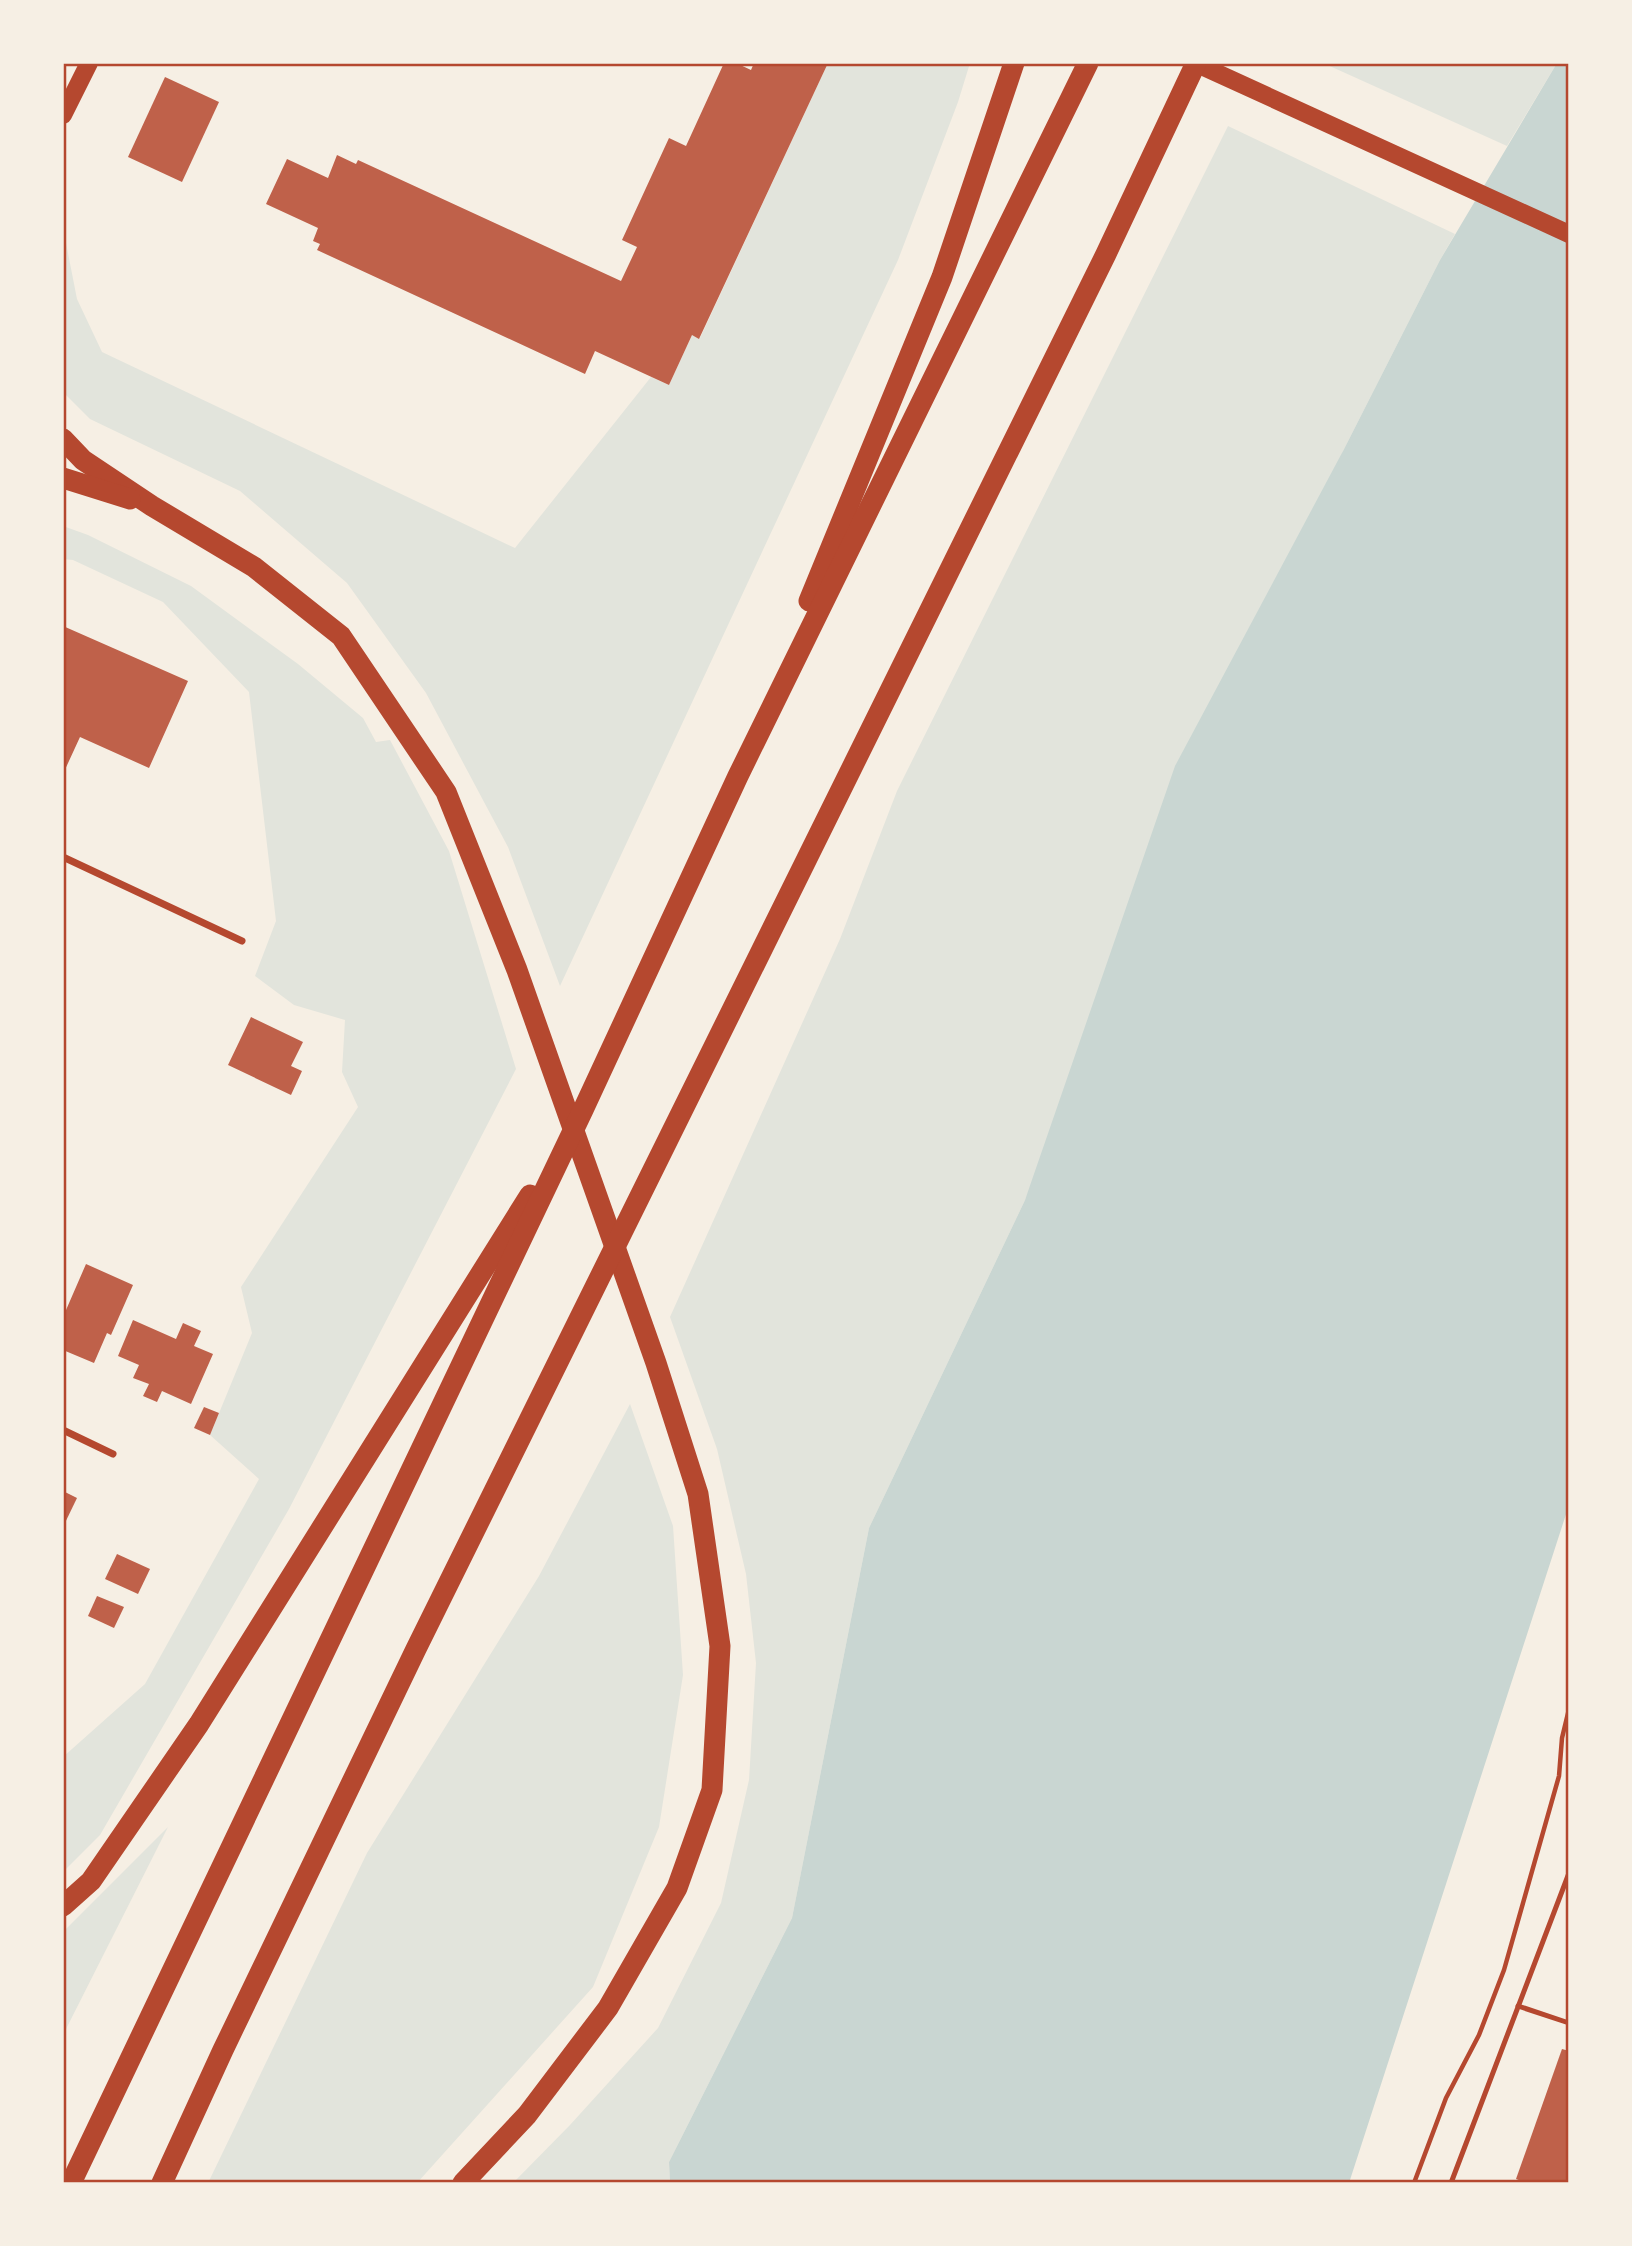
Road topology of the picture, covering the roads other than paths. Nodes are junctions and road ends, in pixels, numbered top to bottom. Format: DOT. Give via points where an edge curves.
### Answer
graph roads {
  1 [pos="89,63"];
  2 [pos="1014,63"];
  3 [pos="1087,63"];
  4 [pos="1196,63"];
  5 [pos="63,115"];
  6 [pos="1569,234"];
  7 [pos="63,439"];
  8 [pos="63,478"];
  9 [pos="152,506"];
  10 [pos="738,776"];
  11 [pos="63,857"];
  12 [pos="242,941"];
  13 [pos="583,1110"];
  14 [pos="63,1430"];
  15 [pos="113,1454"];
  16 [pos="1569,1873"];
  17 [pos="63,1906"];
  18 [pos="1518,2007"];
  19 [pos="1569,2023"];
  20 [pos="71,2183"];
  21 [pos="162,2183"];
  22 [pos="463,2183"];
  23 [pos="1451,2183"];
  1 -- 5 [label="main road"];
  2 -- 10 [label="highway" via="942,277"];
  3 -- 10 [label="highway"];
  4 -- 6 [label="main road"];
  4 -- 21 [label="highway" via="1106,254 416,1649"];
  7 -- 9 [label="highway" via="83,460"];
  8 -- 9 [label="highway"];
  9 -- 22 [label="highway" via="254,567 341,636 446,792 517,970 698,1494 720,1646 712,1790 677,1888 608,2008 527,2115"];
  10 -- 13 [label="highway"];
  11 -- 12 [label="street"];
  13 -- 17 [label="highway" via="199,1724 91,1881"];
  13 -- 20 [label="highway"];
  14 -- 15 [label="street"];
  16 -- 18 [label="lane"];
  18 -- 19 [label="lane"];
  18 -- 23 [label="lane"];
}
